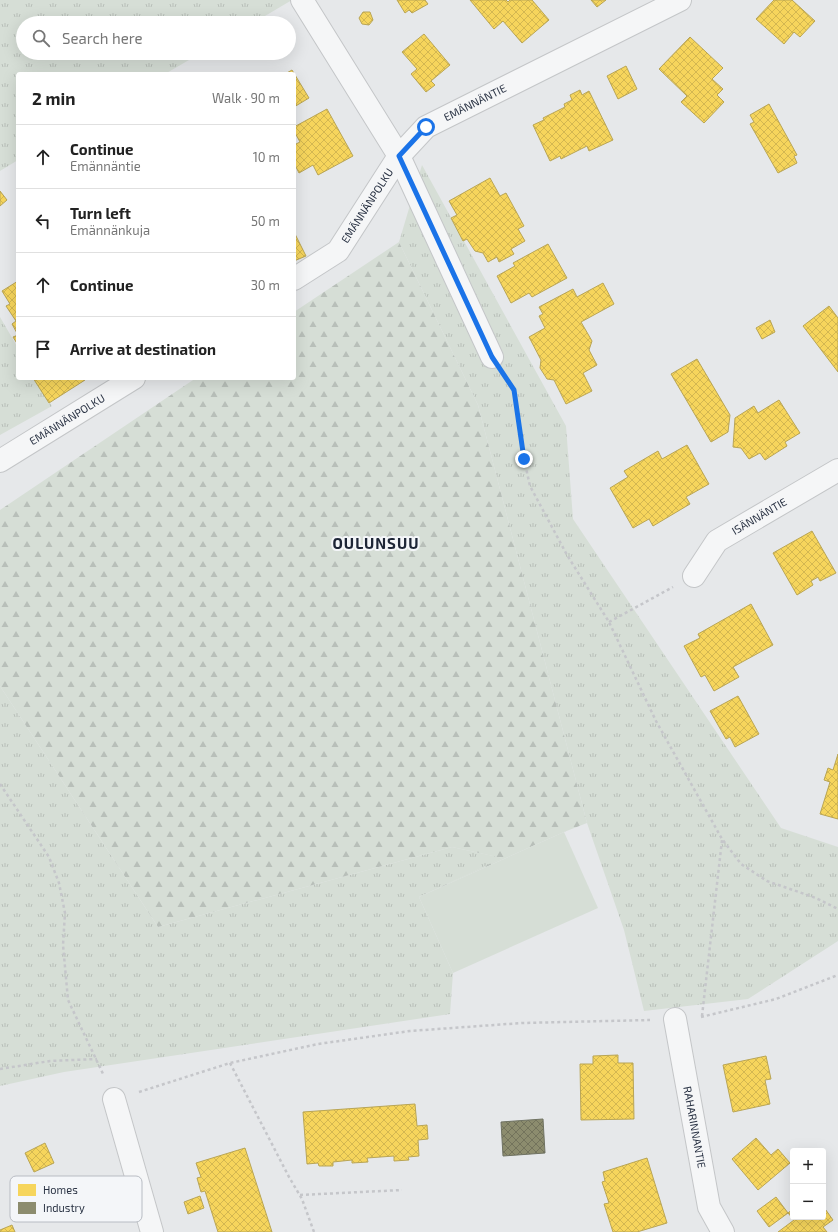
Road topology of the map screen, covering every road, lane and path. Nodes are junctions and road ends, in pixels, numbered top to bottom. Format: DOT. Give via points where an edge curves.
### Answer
graph roads {
  1 [pos="302,0"];
  2 [pos="680,0"];
  3 [pos="399,156"];
  4 [pos="296,278"];
  5 [pos="492,357"];
  6 [pos="131,380"];
  7 [pos="0,462"];
  8 [pos="838,470"];
  9 [pos="694,576"];
  10 [pos="609,622"];
  11 [pos="0,784"];
  12 [pos="722,839"];
  13 [pos="838,909"];
  14 [pos="838,975"];
  15 [pos="702,1017"];
  16 [pos="675,1019"];
  17 [pos="97,1058"];
  18 [pos="230,1063"];
  19 [pos="0,1069"];
  20 [pos="114,1099"];
  21 [pos="136,1176"];
  22 [pos="402,1190"];
  23 [pos="300,1195"];
  24 [pos="142,1197"];
  25 [pos="152,1232"];
  26 [pos="314,1232"];
  27 [pos="723,1232"];
  1 -- 3 [label="street"];
  2 -- 3 [label="street, EMÄNNÄNTIE" via="426,127"];
  3 -- 4 [label="street, EMÄNNÄNPOLKU" via="338,251"];
  3 -- 5 [label="street"];
  5 -- 10 [label="path" via="514,390 530,486 567,555"];
  6 -- 7 [label="street, EMÄNNÄNPOLKU"];
  8 -- 9 [label="street, ISÄNNÄNTIE" via="718,541"];
  9 -- 10 [label="path"];
  10 -- 12 [label="path" via="656,721"];
  11 -- 17 [label="path" via="48,857 59,883 65,913 63,945 68,1000"];
  12 -- 13 [label="path" via="741,864 767,881 816,898"];
  12 -- 15 [label="path"];
  14 -- 15 [label="path" via="776,999"];
  15 -- 16 [label="path"];
  16 -- 18 [label="path" via="522,1023 410,1031 318,1044"];
  16 -- 27 [label="street, RAHARINNANTIE" via="709,1207"];
  17 -- 19 [label="path" via="50,1061"];
  17 -- 20 [label="path"];
  18 -- 20 [label="path"];
  18 -- 23 [label="path"];
  20 -- 21 [label="street"];
  22 -- 23 [label="path"];
  23 -- 26 [label="path"];
  24 -- 25 [label="street"];
}
